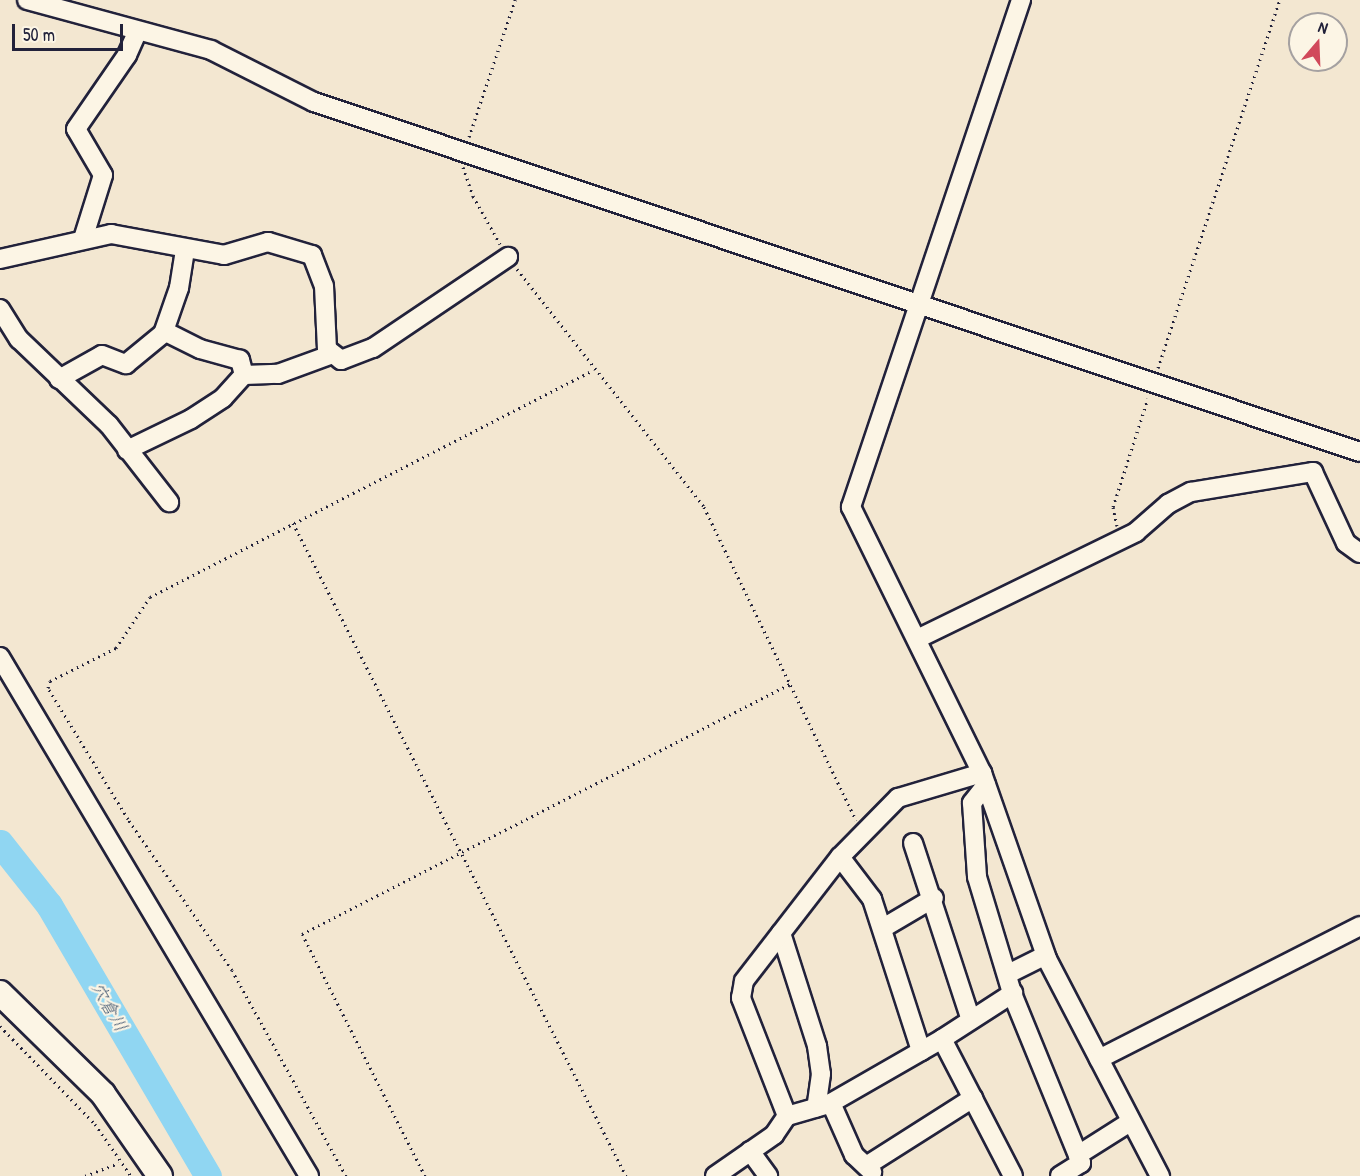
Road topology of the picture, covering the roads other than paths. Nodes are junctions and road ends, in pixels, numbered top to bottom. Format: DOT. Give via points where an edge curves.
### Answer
graph roads {
  1 [pos="27,0"];
  2 [pos="1021,0"];
  3 [pos="137,33"];
  4 [pos="83,239"];
  5 [pos="185,249"];
  6 [pos="508,256"];
  7 [pos="0,259"];
  8 [pos="920,304"];
  9 [pos="0,309"];
  10 [pos="165,333"];
  11 [pos="330,355"];
  12 [pos="244,375"];
  13 [pos="59,379"];
  14 [pos="127,450"];
  15 [pos="1360,452"];
  16 [pos="169,502"];
  17 [pos="1360,553"];
  18 [pos="917,639"];
  19 [pos="0,657"];
  20 [pos="984,779"];
  21 [pos="913,843"];
  22 [pos="840,857"];
  23 [pos="934,898"];
  24 [pos="1360,927"];
  25 [pos="883,928"];
  26 [pos="781,933"];
  27 [pos="1046,955"];
  28 [pos="1008,974"];
  29 [pos="0,993"];
  30 [pos="1012,993"];
  31 [pos="971,1020"];
  32 [pos="942,1039"];
  33 [pos="921,1051"];
  34 [pos="1099,1059"];
  35 [pos="973,1098"];
  36 [pos="824,1105"];
  37 [pos="787,1116"];
  38 [pos="1130,1122"];
  39 [pos="750,1151"];
  40 [pos="1078,1155"];
  41 [pos="870,1173"];
  42 [pos="1010,1175"];
  43 [pos="160,1176"];
  44 [pos="309,1176"];
  45 [pos="715,1176"];
  46 [pos="768,1176"];
  47 [pos="1060,1176"];
  48 [pos="1160,1176"];
  1 -- 3 [label="street"];
  2 -- 8 [label="street"];
  3 -- 4 [label="street" via="127,55 76,129 103,175"];
  3 -- 8 [label="street" via="211,50 314,102"];
  4 -- 5 [label="street" via="133,235"];
  4 -- 7 [label="street"];
  5 -- 10 [label="street"];
  5 -- 11 [label="street" via="224,255 268,242 312,255 324,286"];
  6 -- 11 [label="street" via="373,348 341,360"];
  8 -- 15 [label="street"];
  8 -- 18 [label="street" via="851,507"];
  9 -- 13 [label="street" via="19,339"];
  10 -- 12 [label="street" via="240,360"];
  10 -- 13 [label="street" via="126,364 102,355"];
  11 -- 12 [label="street" via="278,374"];
  12 -- 14 [label="street" via="223,398 191,419"];
  13 -- 14 [label="street" via="104,419"];
  14 -- 16 [label="street"];
  17 -- 18 [label="street" via="1346,543 1313,472 1191,492 1120,538"];
  18 -- 20 [label="street"];
  19 -- 44 [label="street"];
  20 -- 22 [label="street" via="898,798"];
  20 -- 27 [label="street"];
  20 -- 28 [label="street" via="972,803 973,853"];
  21 -- 23 [label="street"];
  22 -- 25 [label="street" via="868,890"];
  22 -- 26 [label="street"];
  23 -- 25 [label="street"];
  23 -- 31 [label="street" via="952,973"];
  24 -- 34 [label="street"];
  25 -- 33 [label="street"];
  26 -- 36 [label="street" via="817,1046"];
  26 -- 37 [label="street" via="740,988"];
  27 -- 28 [label="street"];
  27 -- 34 [label="street"];
  28 -- 30 [label="street"];
  29 -- 43 [label="main road" via="103,1094"];
  30 -- 31 [label="street"];
  30 -- 40 [label="street"];
  31 -- 32 [label="street"];
  32 -- 33 [label="street"];
  32 -- 35 [label="street"];
  33 -- 36 [label="street"];
  34 -- 38 [label="street"];
  35 -- 41 [label="street"];
  35 -- 42 [label="street"];
  36 -- 37 [label="street"];
  36 -- 41 [label="street" via="854,1155"];
  37 -- 39 [label="street" via="782,1128"];
  38 -- 40 [label="street"];
  38 -- 48 [label="street"];
  39 -- 45 [label="street"];
  39 -- 46 [label="street"];
  40 -- 47 [label="street" via="1081,1163"];
}
